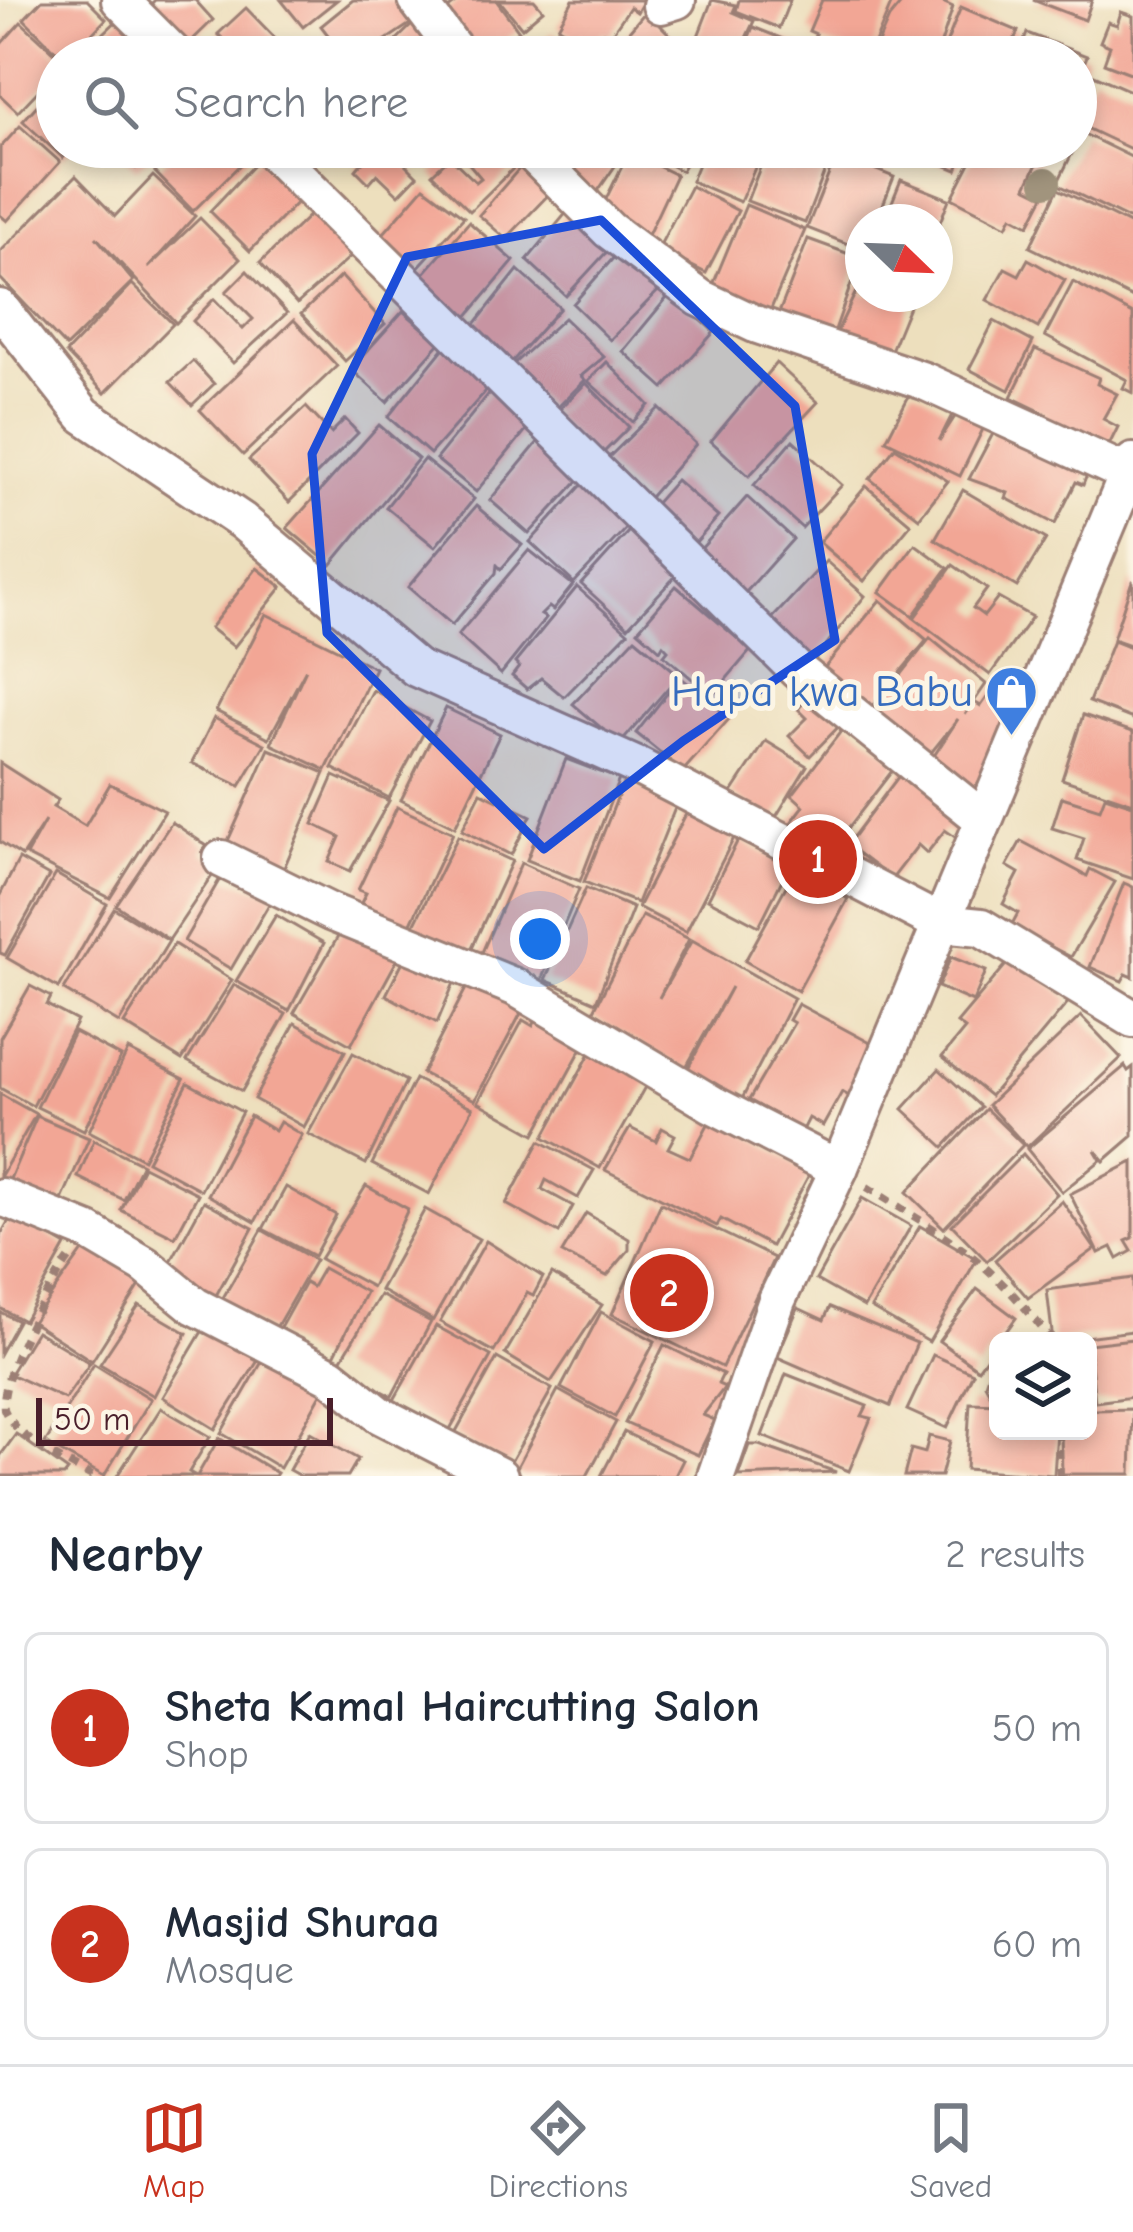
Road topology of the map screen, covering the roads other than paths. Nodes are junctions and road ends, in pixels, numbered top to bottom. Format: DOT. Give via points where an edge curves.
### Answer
graph roads {
  1 [pos="120,0"];
  2 [pos="417,0"];
  3 [pos="156,36"];
  4 [pos="444,36"];
  5 [pos="289,168"];
  6 [pos="547,168"];
  7 [pos="0,308"];
  8 [pos="1128,483"];
  9 [pos="984,820"];
  10 [pos="222,859"];
  11 [pos="940,923"];
  12 [pos="1133,1019"];
  13 [pos="839,1169"];
  14 [pos="2,1197"];
  15 [pos="499,1476"];
  16 [pos="716,1476"];
  1 -- 3 [label="street"];
  2 -- 4 [label="street"];
  5 -- 9 [label="street" via="796,670"];
  6 -- 8 [label="street" via="609,230 700,298 924,381"];
  7 -- 11 [label="street" via="84,415 242,521 416,668 639,767"];
  8 -- 9 [label="street"];
  9 -- 11 [label="street"];
  10 -- 13 [label="street" via="515,987"];
  11 -- 12 [label="street" via="981,926"];
  11 -- 13 [label="street"];
  13 -- 16 [label="street" via="777,1300"];
  14 -- 15 [label="street" via="88,1232 195,1306"];
}
